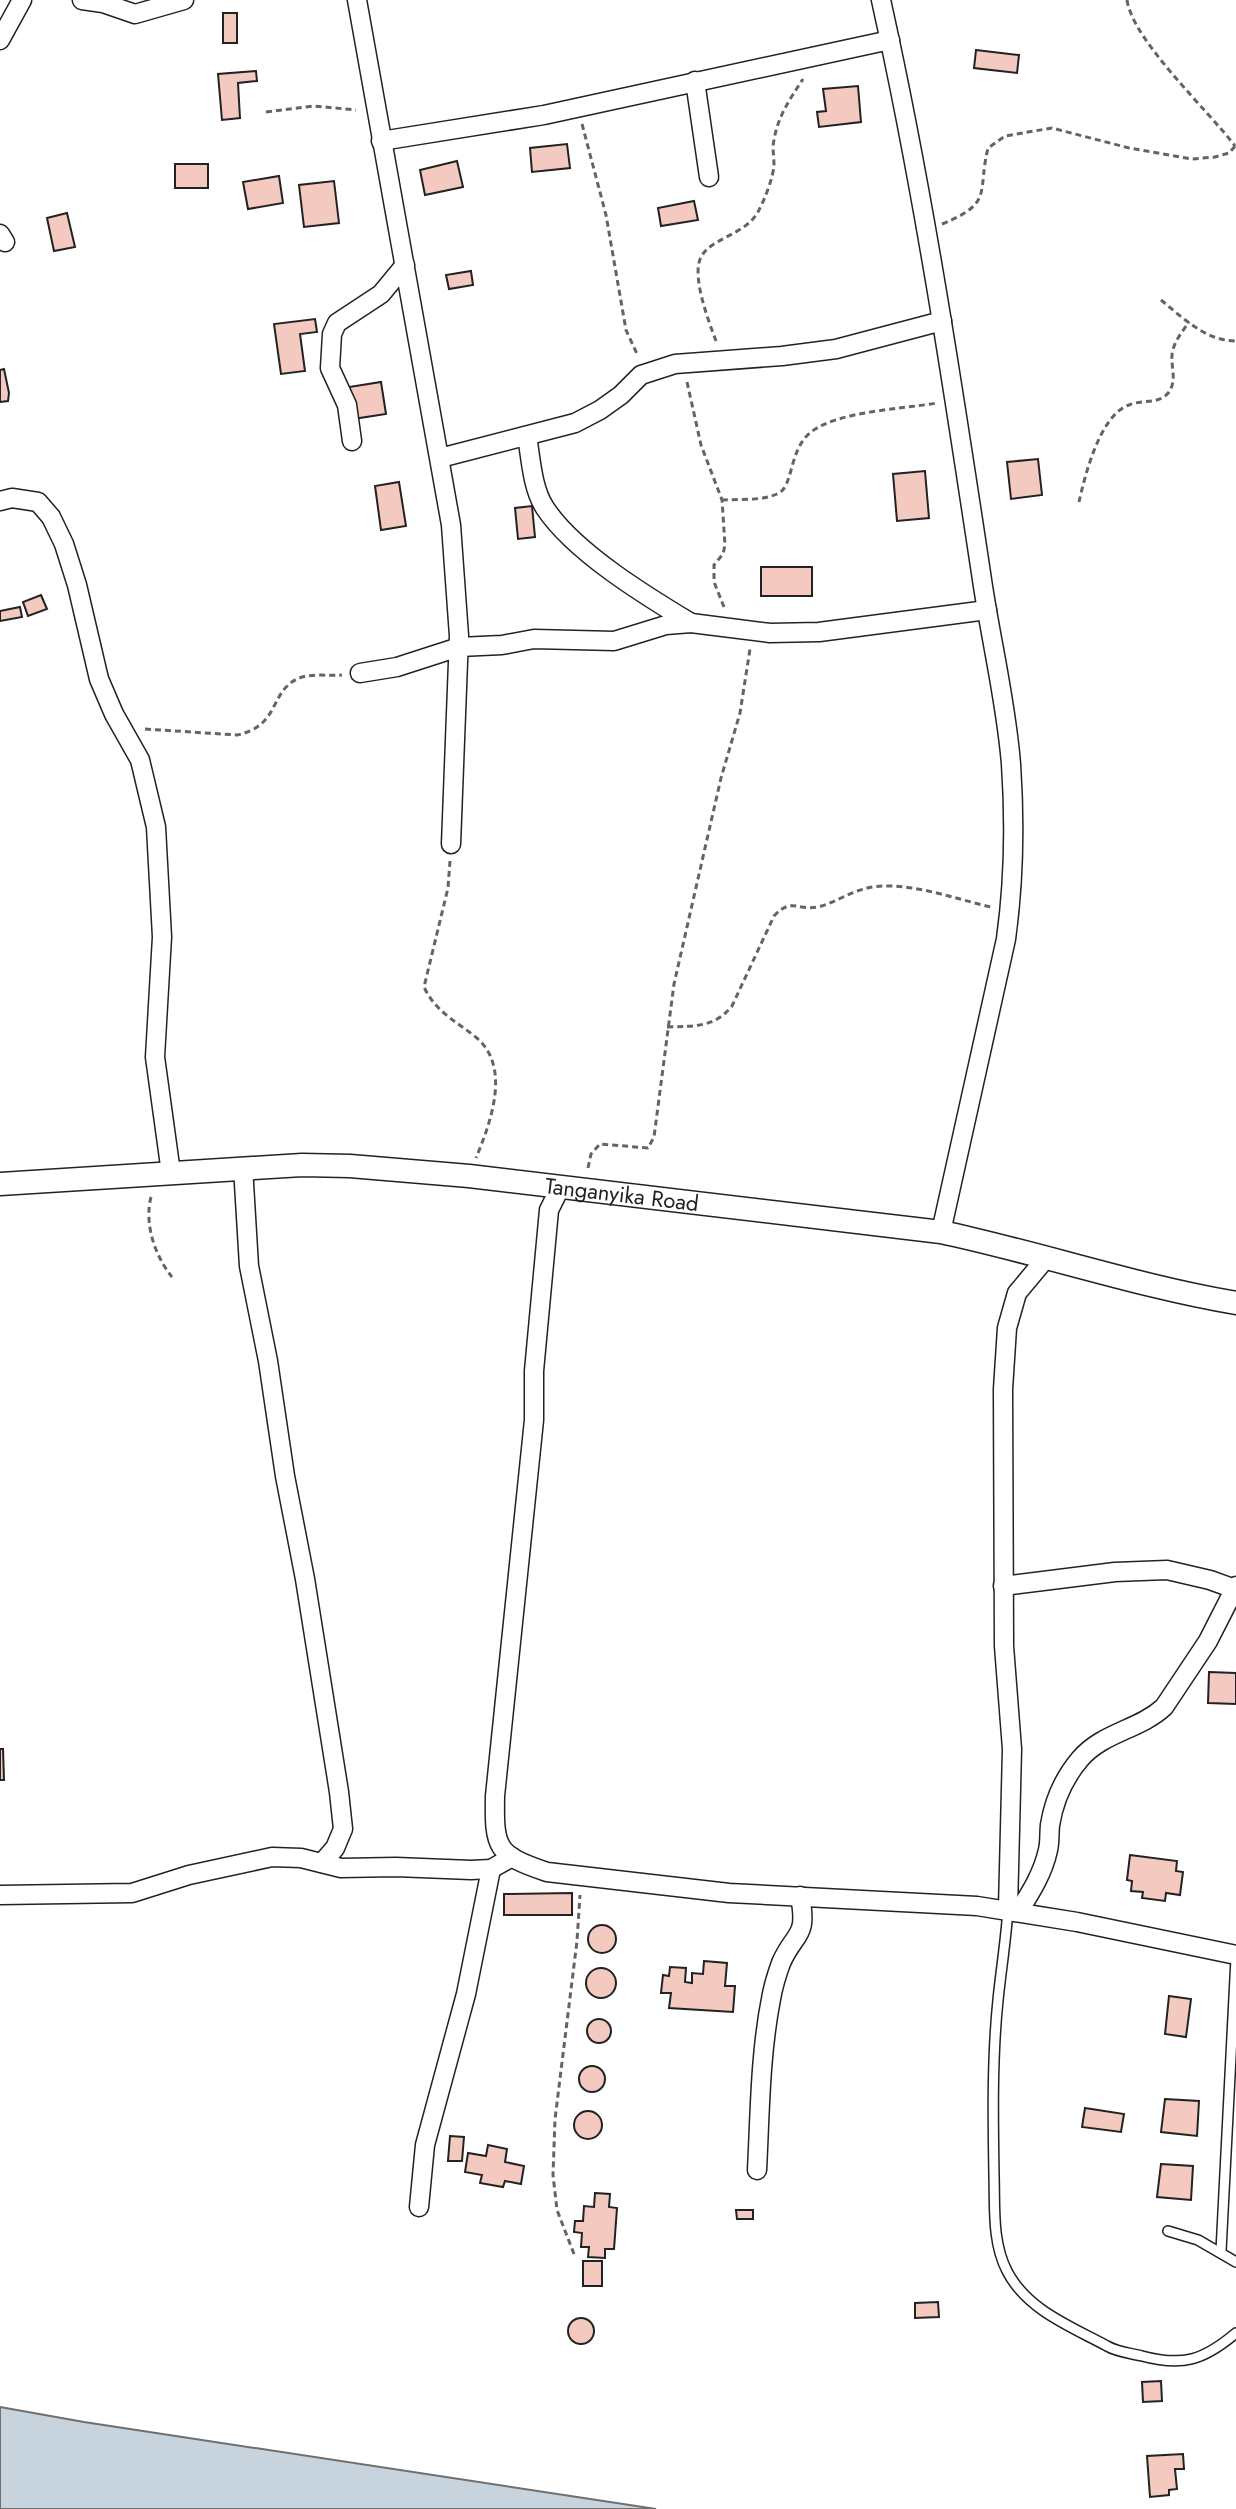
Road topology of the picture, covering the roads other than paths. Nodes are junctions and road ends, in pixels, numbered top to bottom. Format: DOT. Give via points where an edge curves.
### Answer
graph roads {
  1 [pos="22,0"];
  2 [pos="84,0"];
  3 [pos="184,0"];
  4 [pos="357,0"];
  5 [pos="881,0"];
  6 [pos="0,40"];
  7 [pos="890,40"];
  8 [pos="695,81"];
  9 [pos="381,141"];
  10 [pos="709,177"];
  11 [pos="405,265"];
  12 [pos="942,321"];
  13 [pos="527,436"];
  14 [pos="352,441"];
  15 [pos="440,458"];
  16 [pos="0,501"];
  17 [pos="987,610"];
  18 [pos="691,623"];
  19 [pos="459,647"];
  20 [pos="360,673"];
  21 [pos="451,844"];
  22 [pos="243,1167"];
  23 [pos="164,1173"];
  24 [pos="0,1184"];
  25 [pos="561,1186"];
  26 [pos="941,1232"];
  27 [pos="1047,1257"];
  28 [pos="1236,1303"];
  29 [pos="1003,1586"];
  30 [pos="1236,1588"];
  31 [pos="1230,1611"];
  32 [pos="512,1857"];
  33 [pos="322,1863"];
  34 [pos="491,1869"];
  35 [pos="0,1895"];
  36 [pos="800,1896"];
  37 [pos="1013,1910"];
  38 [pos="1236,1957"];
  39 [pos="757,2170"];
  40 [pos="419,2207"];
  41 [pos="1168,2231"];
  42 [pos="1221,2251"];
  43 [pos="1236,2262"];
  44 [pos="1236,2333"];
  1 -- 6 [label="street"];
  2 -- 3 [label="street" via="127,14"];
  4 -- 9 [label="street"];
  5 -- 7 [label="street"];
  7 -- 8 [label="street"];
  7 -- 12 [label="street"];
  8 -- 9 [label="street" via="544,115"];
  8 -- 10 [label="street"];
  9 -- 11 [label="street"];
  11 -- 14 [label="street" via="381,294 337,323 332,334 330,368 347,405"];
  11 -- 15 [label="street"];
  12 -- 13 [label="street" via="836,349 685,363 650,372 575,423"];
  12 -- 17 [label="street"];
  13 -- 15 [label="street"];
  13 -- 18 [label="street" via="544,507 598,560"];
  15 -- 19 [label="street" via="456,571"];
  16 -- 23 [label="street" via="38,502 51,517 77,585 99,679 140,760 156,827 162,937 155,1057"];
  17 -- 18 [label="street" via="819,632 753,632"];
  17 -- 26 [label="street" via="1011,763 1010,912"];
  18 -- 19 [label="street" via="614,641 534,639"];
  19 -- 20 [label="street"];
  19 -- 21 [label="street"];
  22 -- 23 [label="street, Tanganyika Road"];
  22 -- 25 [label="street, Tanganyika Road" via="350,1166"];
  22 -- 33 [label="street" via="249,1266 339,1792 343,1829"];
  23 -- 24 [label="street, Tanganyika Road"];
  25 -- 26 [label="street, Tanganyika Road"];
  25 -- 32 [label="street" via="549,1210 534,1420 495,1796 494,1831 501,1849"];
  26 -- 27 [label="street, Tanganyika Road"];
  27 -- 28 [label="street, Tanganyika Road"];
  27 -- 29 [label="street" via="1017,1293 1007,1328"];
  29 -- 30 [label="street" via="1167,1570"];
  29 -- 37 [label="street"];
  30 -- 31 [label="street"];
  31 -- 37 [label="street" via="1164,1707 1092,1747 1067,1776 1055,1800 1044,1865 1032,1891"];
  32 -- 34 [label="street"];
  32 -- 36 [label="street" via="547,1872"];
  33 -- 34 [label="street" via="341,1868"];
  33 -- 35 [label="street" via="272,1857 132,1893"];
  34 -- 40 [label="street" via="466,1994 425,2145"];
  36 -- 37 [label="street"];
  36 -- 39 [label="street" via="802,1929 782,1961 771,1996"];
  37 -- 38 [label="street"];
  37 -- 44 [label="lane" via="997,2015 994,2150 995,2229 1008,2273 1045,2313 1112,2349 1182,2362"];
  38 -- 42 [label="lane"];
  41 -- 42 [label="lane"];
  42 -- 43 [label="lane"];
}
